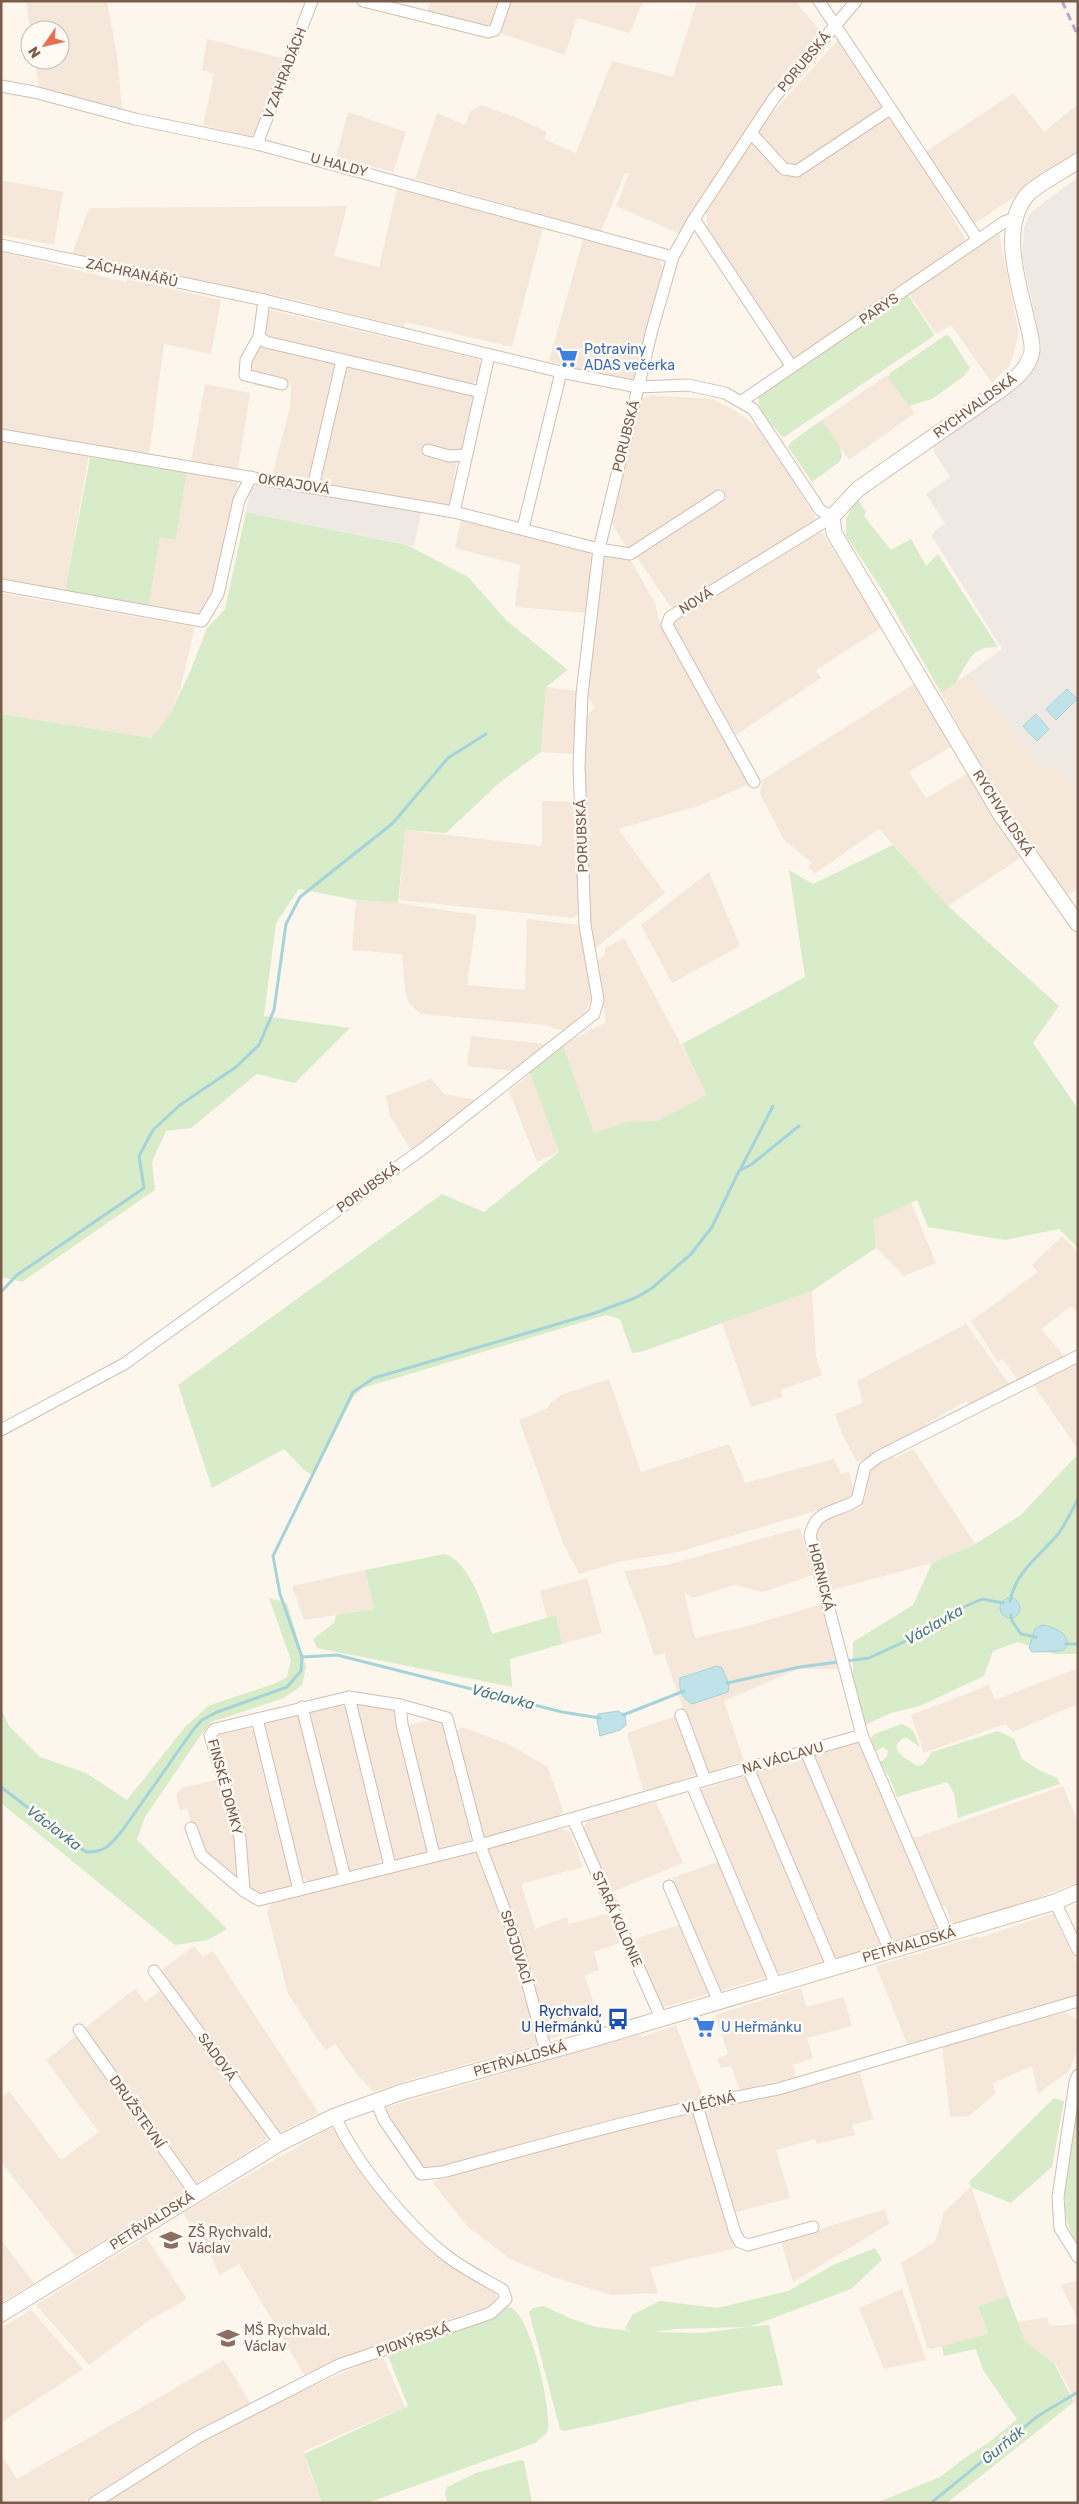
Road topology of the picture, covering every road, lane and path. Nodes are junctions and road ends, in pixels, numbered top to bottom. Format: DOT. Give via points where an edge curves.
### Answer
graph roads {
  1 [pos="312,1"];
  2 [pos="363,1"];
  3 [pos="505,1"];
  4 [pos="819,1"];
  5 [pos="856,1"];
  6 [pos="835,26"];
  7 [pos="1,86"];
  8 [pos="890,109"];
  9 [pos="751,133"];
  10 [pos="257,144"];
  11 [pos="1078,161"];
  12 [pos="1016,217"];
  13 [pos="694,219"];
  14 [pos="978,240"];
  15 [pos="1,245"];
  16 [pos="673,257"];
  17 [pos="264,300"];
  18 [pos="259,337"];
  19 [pos="489,355"];
  20 [pos="342,361"];
  21 [pos="792,367"];
  22 [pos="561,372"];
  23 [pos="282,384"];
  24 [pos="638,387"];
  25 [pos="481,392"];
  26 [pos="742,401"];
  27 [pos="1,435"];
  28 [pos="428,450"];
  29 [pos="466,455"];
  30 [pos="251,477"];
  31 [pos="313,487"];
  32 [pos="719,496"];
  33 [pos="454,512"];
  34 [pos="832,517"];
  35 [pos="524,528"];
  36 [pos="599,549"];
  37 [pos="1,585"];
  38 [pos="754,782"];
  39 [pos="1078,924"];
  40 [pos="1078,1356"];
  41 [pos="1,1430"];
  42 [pos="349,1697"];
  43 [pos="400,1705"];
  44 [pos="302,1707"];
  45 [pos="681,1715"];
  46 [pos="257,1719"];
  47 [pos="862,1735"];
  48 [pos="806,1751"];
  49 [pos="748,1768"];
  50 [pos="705,1780"];
  51 [pos="692,1785"];
  52 [pos="573,1819"];
  53 [pos="191,1828"];
  54 [pos="480,1845"];
  55 [pos="434,1855"];
  56 [pos="390,1866"];
  57 [pos="345,1878"];
  58 [pos="670,1886"];
  59 [pos="299,1890"];
  60 [pos="244,1891"];
  61 [pos="1078,1892"];
  62 [pos="1055,1902"];
  63 [pos="947,1934"];
  64 [pos="1078,1950"];
  65 [pos="890,1951"];
  66 [pos="833,1968"];
  67 [pos="154,1971"];
  68 [pos="776,1985"];
  69 [pos="1078,2001"];
  70 [pos="719,2002"];
  71 [pos="661,2018"];
  72 [pos="79,2030"];
  73 [pos="546,2052"];
  74 [pos="1078,2075"];
  75 [pos="376,2101"];
  76 [pos="697,2106"];
  77 [pos="335,2116"];
  78 [pos="280,2143"];
  79 [pos="196,2194"];
  80 [pos="813,2227"];
  81 [pos="1078,2257"];
  82 [pos="1,2314"];
  83 [pos="94,2503"];
  1 -- 10 [label="street, V ZAHRADÁCH"];
  2 -- 3 [label="street" via="488,32 495,30"];
  4 -- 6 [label="street"];
  5 -- 6 [label="street, PORUBSKÁ"];
  6 -- 8 [label="street"];
  6 -- 9 [label="street, PORUBSKÁ" via="774,98"];
  7 -- 10 [label="street, U HALDY" via="135,119"];
  8 -- 9 [label="street" via="797,171 784,169"];
  8 -- 14 [label="street"];
  9 -- 13 [label="street, PORUBSKÁ"];
  10 -- 16 [label="street, U HALDY"];
  11 -- 12 [label="street, RYCHVALDSKÁ" via="1028,195"];
  12 -- 14 [label="street, PARYS"];
  12 -- 34 [label="street, RYCHVALDSKÁ" via="1013,240 1015,266 1032,351 1024,368 996,393 858,489"];
  13 -- 16 [label="street, PORUBSKÁ"];
  13 -- 21 [label="street"];
  14 -- 21 [label="street, PARYS"];
  15 -- 17 [label="street, ZÁCHRANÁŘŮ"];
  16 -- 24 [label="street, PORUBSKÁ"];
  17 -- 18 [label="street"];
  17 -- 19 [label="street, ZÁCHRANÁŘŮ"];
  18 -- 20 [label="street" via="266,342"];
  18 -- 23 [label="street" via="246,360 245,375"];
  19 -- 22 [label="street, ZÁCHRANÁŘŮ"];
  19 -- 25 [label="street"];
  20 -- 25 [label="street"];
  20 -- 31 [label="street"];
  21 -- 26 [label="street, PARYS"];
  22 -- 24 [label="street, ZÁCHRANÁŘŮ"];
  22 -- 35 [label="street"];
  24 -- 26 [label="street" via="688,385 708,388"];
  24 -- 36 [label="street, PORUBSKÁ"];
  25 -- 29 [label="street"];
  26 -- 34 [label="street" via="753,408 820,510"];
  27 -- 30 [label="street"];
  28 -- 29 [label="street" via="449,456"];
  29 -- 33 [label="street"];
  30 -- 31 [label="street, OKRAJOVÁ"];
  30 -- 37 [label="street, OKRAJOVÁ" via="239,500 218,594 202,621"];
  31 -- 33 [label="street, OKRAJOVÁ"];
  32 -- 36 [label="street" via="630,554"];
  33 -- 35 [label="street, OKRAJOVÁ"];
  34 -- 38 [label="street, NOVÁ" via="670,617 667,626"];
  34 -- 39 [label="street, RYCHVALDSKÁ" via="834,533 1000,815"];
  35 -- 36 [label="street, OKRAJOVÁ"];
  36 -- 41 [label="street, PORUBSKÁ" via="582,694 579,766 585,925 598,1000 594,1014 424,1148 124,1364"];
  40 -- 47 [label="street, HORNICKÁ" via="878,1458 865,1468 857,1500 813,1522 810,1536"];
  42 -- 43 [label="street, FINSKÉ DOMKY"];
  42 -- 44 [label="street, FINSKÉ DOMKY"];
  42 -- 56 [label="street"];
  43 -- 54 [label="street, FINSKÉ DOMKY" via="447,1718"];
  43 -- 55 [label="street"];
  44 -- 46 [label="street, FINSKÉ DOMKY"];
  44 -- 57 [label="street"];
  45 -- 50 [label="street"];
  46 -- 59 [label="street"];
  46 -- 60 [label="street, FINSKÉ DOMKY" via="214,1729 210,1735 240,1838"];
  47 -- 48 [label="street, NA VÁCLAVU"];
  47 -- 63 [label="street, HORNICKÁ"];
  48 -- 49 [label="street, NA VÁCLAVU"];
  48 -- 65 [label="street"];
  49 -- 50 [label="street, NA VÁCLAVU"];
  49 -- 66 [label="street"];
  50 -- 51 [label="street, NA VÁCLAVU"];
  51 -- 52 [label="street, NA VÁCLAVU"];
  51 -- 68 [label="street"];
  52 -- 54 [label="street"];
  52 -- 71 [label="street, STARÁ KOLONIE"];
  53 -- 60 [label="street" via="201,1855"];
  54 -- 55 [label="street"];
  54 -- 73 [label="street, SPOJOVACÍ" via="516,1940"];
  55 -- 56 [label="street"];
  56 -- 57 [label="street"];
  57 -- 59 [label="street"];
  58 -- 70 [label="street"];
  59 -- 60 [label="street" via="259,1900"];
  61 -- 62 [label="street, PETŘVALDSKÁ"];
  62 -- 63 [label="street, PETŘVALDSKÁ"];
  62 -- 64 [label="street"];
  63 -- 65 [label="street, PETŘVALDSKÁ"];
  65 -- 66 [label="street, PETŘVALDSKÁ"];
  66 -- 68 [label="street, PETŘVALDSKÁ"];
  67 -- 78 [label="street, SADOVÁ"];
  68 -- 70 [label="street, PETŘVALDSKÁ"];
  69 -- 76 [label="street, VLÉČNÁ" via="778,2089"];
  70 -- 71 [label="street, PETŘVALDSKÁ"];
  71 -- 73 [label="street, PETŘVALDSKÁ"];
  72 -- 79 [label="street, DRUŽSTEVNÍ"];
  73 -- 75 [label="street, PETŘVALDSKÁ"];
  74 -- 81 [label="street" via="1058,2197 1060,2228"];
  75 -- 76 [label="street, VLÉČNÁ" via="384,2120 421,2174 442,2172"];
  75 -- 77 [label="street, PETŘVALDSKÁ"];
  76 -- 80 [label="street" via="740,2242 748,2245"];
  77 -- 78 [label="street, PETŘVALDSKÁ"];
  77 -- 83 [label="street, PIONÝRSKÁ" via="362,2161 406,2219 447,2256 503,2290 506,2300 491,2313 330,2370 198,2437"];
  78 -- 79 [label="street, PETŘVALDSKÁ"];
  79 -- 82 [label="street, PETŘVALDSKÁ"];
}
